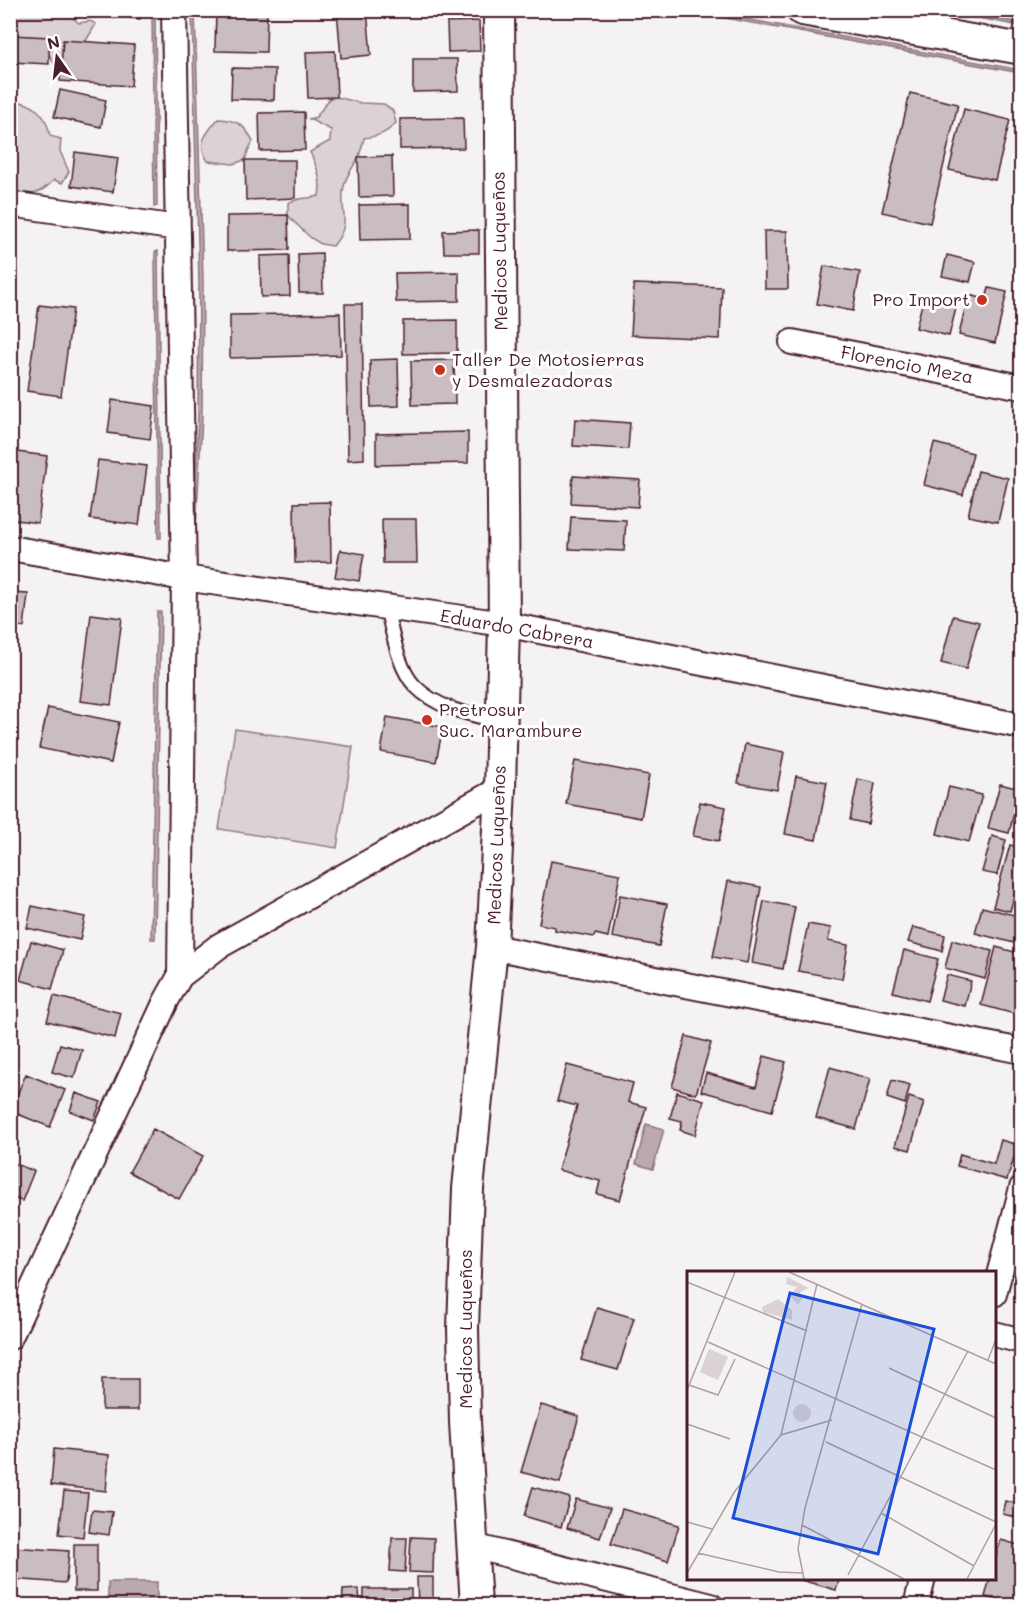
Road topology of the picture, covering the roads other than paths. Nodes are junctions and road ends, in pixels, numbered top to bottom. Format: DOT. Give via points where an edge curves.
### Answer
graph roads {
  1 [pos="174,10"];
  2 [pos="499,10"];
  3 [pos="802,10"];
  4 [pos="1022,49"];
  5 [pos="10,204"];
  6 [pos="178,228"];
  7 [pos="792,342"];
  8 [pos="1022,387"];
  9 [pos="10,549"];
  10 [pos="184,578"];
  11 [pos="386,607"];
  12 [pos="504,624"];
  13 [pos="501,722"];
  14 [pos="1022,726"];
  15 [pos="500,789"];
  16 [pos="492,947"];
  17 [pos="180,976"];
  18 [pos="1022,1052"];
  19 [pos="1022,1188"];
  20 [pos="996,1286"];
  21 [pos="996,1334"];
  22 [pos="10,1337"];
  23 [pos="1022,1341"];
  24 [pos="473,1546"];
  25 [pos="922,1580"];
  26 [pos="476,1605"];
  27 [pos="711,1605"];
  28 [pos="916,1605"];
  1 -- 6 [label="street"];
  2 -- 12 [label="street, Medicos Luqueños"];
  3 -- 4 [label="street"];
  5 -- 6 [label="street"];
  6 -- 10 [label="street"];
  7 -- 8 [label="street, Florencio Meza"];
  9 -- 10 [label="street, Eduardo Cabrera"];
  10 -- 11 [label="street, Eduardo Cabrera"];
  10 -- 17 [label="street"];
  11 -- 12 [label="street, Eduardo Cabrera"];
  11 -- 13 [label="lane" via="398,651 414,686 448,707"];
  12 -- 13 [label="street, Medicos Luqueños"];
  12 -- 14 [label="street, Eduardo Cabrera"];
  13 -- 15 [label="street, Medicos Luqueños"];
  15 -- 16 [label="street, Medicos Luqueños"];
  15 -- 17 [label="street" via="219,946"];
  16 -- 18 [label="street"];
  16 -- 24 [label="street, Medicos Luqueños" via="468,1189 465,1422"];
  17 -- 22 [label="street"];
  19 -- 20 [label="street"];
  21 -- 23 [label="street"];
  24 -- 26 [label="street, Medicos Luqueños"];
  24 -- 27 [label="street"];
  25 -- 28 [label="street"];
}
